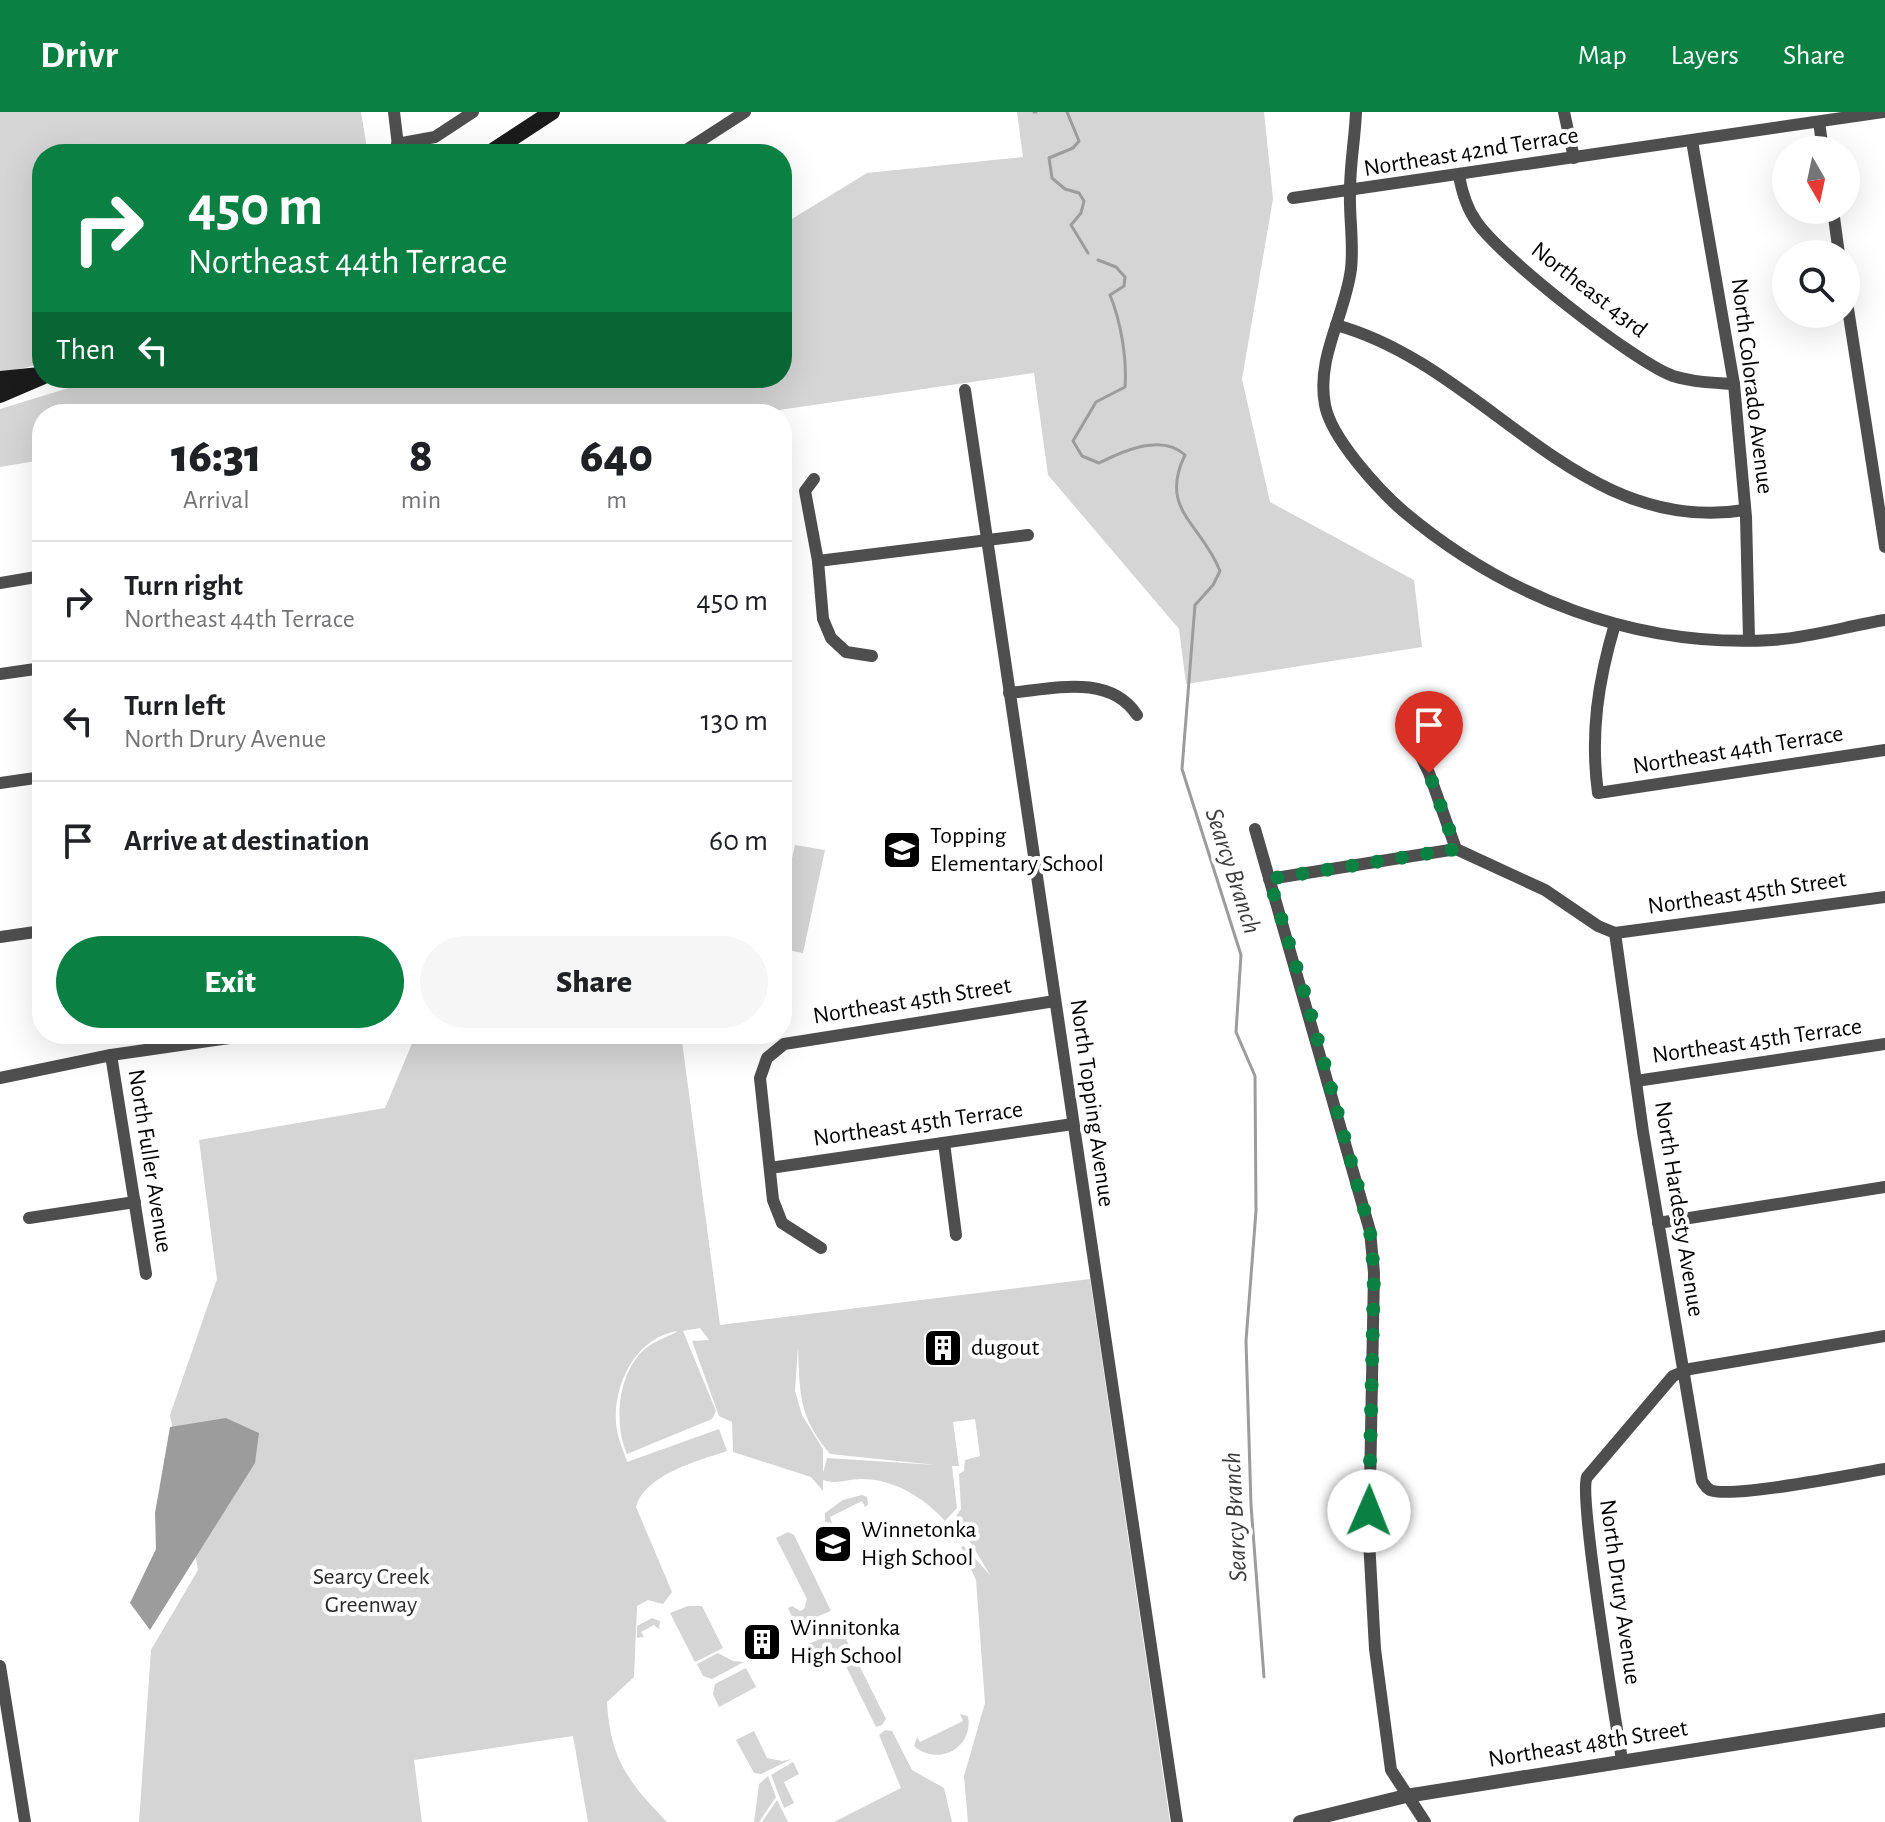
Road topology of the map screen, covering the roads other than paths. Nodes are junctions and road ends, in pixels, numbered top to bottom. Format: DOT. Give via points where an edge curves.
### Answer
graph roads {
  1 [pos="394,112"];
  2 [pos="473,112"];
  3 [pos="552,112"];
  4 [pos="745,112"];
  5 [pos="1356,112"];
  6 [pos="1564,112"];
  7 [pos="1883,112"];
  8 [pos="1819,122"];
  9 [pos="1821,136"];
  10 [pos="1692,141"];
  11 [pos="397,144"];
  12 [pos="413,144"];
  13 [pos="503,144"];
  14 [pos="695,144"];
  15 [pos="1574,158"];
  16 [pos="1459,176"];
  17 [pos="1349,192"];
  18 [pos="1293,198"];
  19 [pos="1336,325"];
  20 [pos="1851,328"];
  21 [pos="32,377"];
  22 [pos="0,379"];
  23 [pos="32,381"];
  24 [pos="1734,384"];
  25 [pos="965,390"];
  26 [pos="0,395"];
  27 [pos="814,479"];
  28 [pos="1745,510"];
  29 [pos="1028,535"];
  30 [pos="987,540"];
  31 [pos="1885,547"];
  32 [pos="818,561"];
  33 [pos="32,578"];
  34 [pos="0,583"];
  35 [pos="1885,620"];
  36 [pos="1615,624"];
  37 [pos="1749,639"];
  38 [pos="872,656"];
  39 [pos="32,669"];
  40 [pos="0,674"];
  41 [pos="1009,693"];
  42 [pos="1137,715"];
  43 [pos="1413,740"];
  44 [pos="1885,750"];
  45 [pos="32,778"];
  46 [pos="0,783"];
  47 [pos="1255,829"];
  48 [pos="1456,849"];
  49 [pos="1269,879"];
  50 [pos="1885,897"];
  51 [pos="32,932"];
  52 [pos="1615,933"];
  53 [pos="0,937"];
  54 [pos="1055,1001"];
  55 [pos="148,1044"];
  56 [pos="1885,1044"];
  57 [pos="111,1055"];
  58 [pos="0,1078"];
  59 [pos="1636,1081"];
  60 [pos="1073,1124"];
  61 [pos="944,1143"];
  62 [pos="770,1168"];
  63 [pos="1885,1187"];
  64 [pos="135,1202"];
  65 [pos="29,1218"];
  66 [pos="1658,1223"];
  67 [pos="956,1235"];
  68 [pos="821,1248"];
  69 [pos="146,1274"];
  70 [pos="1885,1336"];
  71 [pos="1683,1372"];
  72 [pos="1885,1469"];
  73 [pos="0,1666"];
  74 [pos="1885,1720"];
  75 [pos="1622,1760"];
  76 [pos="1406,1796"];
  77 [pos="25,1822"];
  78 [pos="1177,1822"];
  79 [pos="1300,1822"];
  80 [pos="1425,1822"];
  1 -- 11 [label="street"];
  2 -- 12 [label="street" via="435,137"];
  3 -- 13 [label="main road"];
  4 -- 14 [label="street"];
  5 -- 17 [label="street"];
  6 -- 15 [label="street"];
  7 -- 8 [label="street, Northeast 42nd Terrace"];
  8 -- 9 [label="street"];
  8 -- 10 [label="street, Northeast 42nd Terrace"];
  10 -- 15 [label="street, Northeast 42nd Terrace"];
  10 -- 24 [label="street, North Colorado Avenue"];
  15 -- 16 [label="street, Northeast 42nd Terrace"];
  16 -- 17 [label="street, Northeast 42nd Terrace"];
  16 -- 24 [label="street, Northeast 43rd" via="1463,198 1477,223 1557,296 1652,367 1687,380"];
  17 -- 18 [label="street"];
  17 -- 19 [label="street" via="1351,269"];
  19 -- 28 [label="street" via="1388,343 1562,462 1628,500 1682,514"];
  19 -- 36 [label="street" via="1322,373 1325,409 1383,492 1430,533 1497,577"];
  20 -- 31 [label="street"];
  21 -- 22 [label="main road"];
  23 -- 26 [label="main road"];
  24 -- 28 [label="street, North Colorado Avenue"];
  25 -- 30 [label="street, North Topping Avenue"];
  27 -- 32 [label="street" via="805,491"];
  28 -- 37 [label="street, North Colorado Avenue"];
  29 -- 30 [label="street"];
  30 -- 32 [label="street"];
  30 -- 41 [label="street, North Topping Avenue"];
  32 -- 38 [label="street" via="823,619 831,638 846,652"];
  33 -- 34 [label="street"];
  35 -- 37 [label="street" via="1773,640"];
  36 -- 37 [label="street" via="1691,637"];
  36 -- 44 [label="street, Northeast 44th Terrace" via="1596,704 1598,793"];
  39 -- 40 [label="street"];
  41 -- 42 [label="street" via="1093,687 1117,696"];
  41 -- 54 [label="street, North Topping Avenue"];
  43 -- 48 [label="street"];
  45 -- 46 [label="street"];
  47 -- 49 [label="street"];
  48 -- 49 [label="street"];
  48 -- 52 [label="street" via="1545,890"];
  49 -- 76 [label="street" via="1370,1231 1374,1273 1369,1540 1375,1649 1387,1758"];
  50 -- 52 [label="street, Northeast 45th Street"];
  51 -- 53 [label="street"];
  52 -- 59 [label="street, North Hardesty Avenue"];
  54 -- 60 [label="street, North Topping Avenue"];
  54 -- 62 [label="street, Northeast 45th Street" via="778,1048 767,1058 760,1078"];
  55 -- 57 [label="street"];
  56 -- 59 [label="street, Northeast 45th Terrace"];
  57 -- 58 [label="street"];
  57 -- 64 [label="street, North Fuller Avenue"];
  59 -- 66 [label="street, North Hardesty Avenue"];
  60 -- 61 [label="street, Northeast 45th Terrace"];
  60 -- 78 [label="street, North Topping Avenue"];
  61 -- 62 [label="street, Northeast 45th Terrace"];
  61 -- 67 [label="street"];
  62 -- 68 [label="street" via="782,1223"];
  63 -- 66 [label="street"];
  64 -- 65 [label="street"];
  64 -- 69 [label="street, North Fuller Avenue"];
  66 -- 71 [label="street, North Hardesty Avenue"];
  70 -- 71 [label="street"];
  71 -- 72 [label="street, North Hardesty Avenue" via="1702,1481 1709,1489 1793,1485"];
  71 -- 75 [label="street, North Drury Avenue" via="1641,1411 1583,1484"];
  73 -- 77 [label="street"];
  74 -- 75 [label="street, Northeast 48th Street"];
  75 -- 76 [label="street, Northeast 48th Street"];
  76 -- 79 [label="street, Northeast 48th Street"];
  76 -- 80 [label="street"];
}
